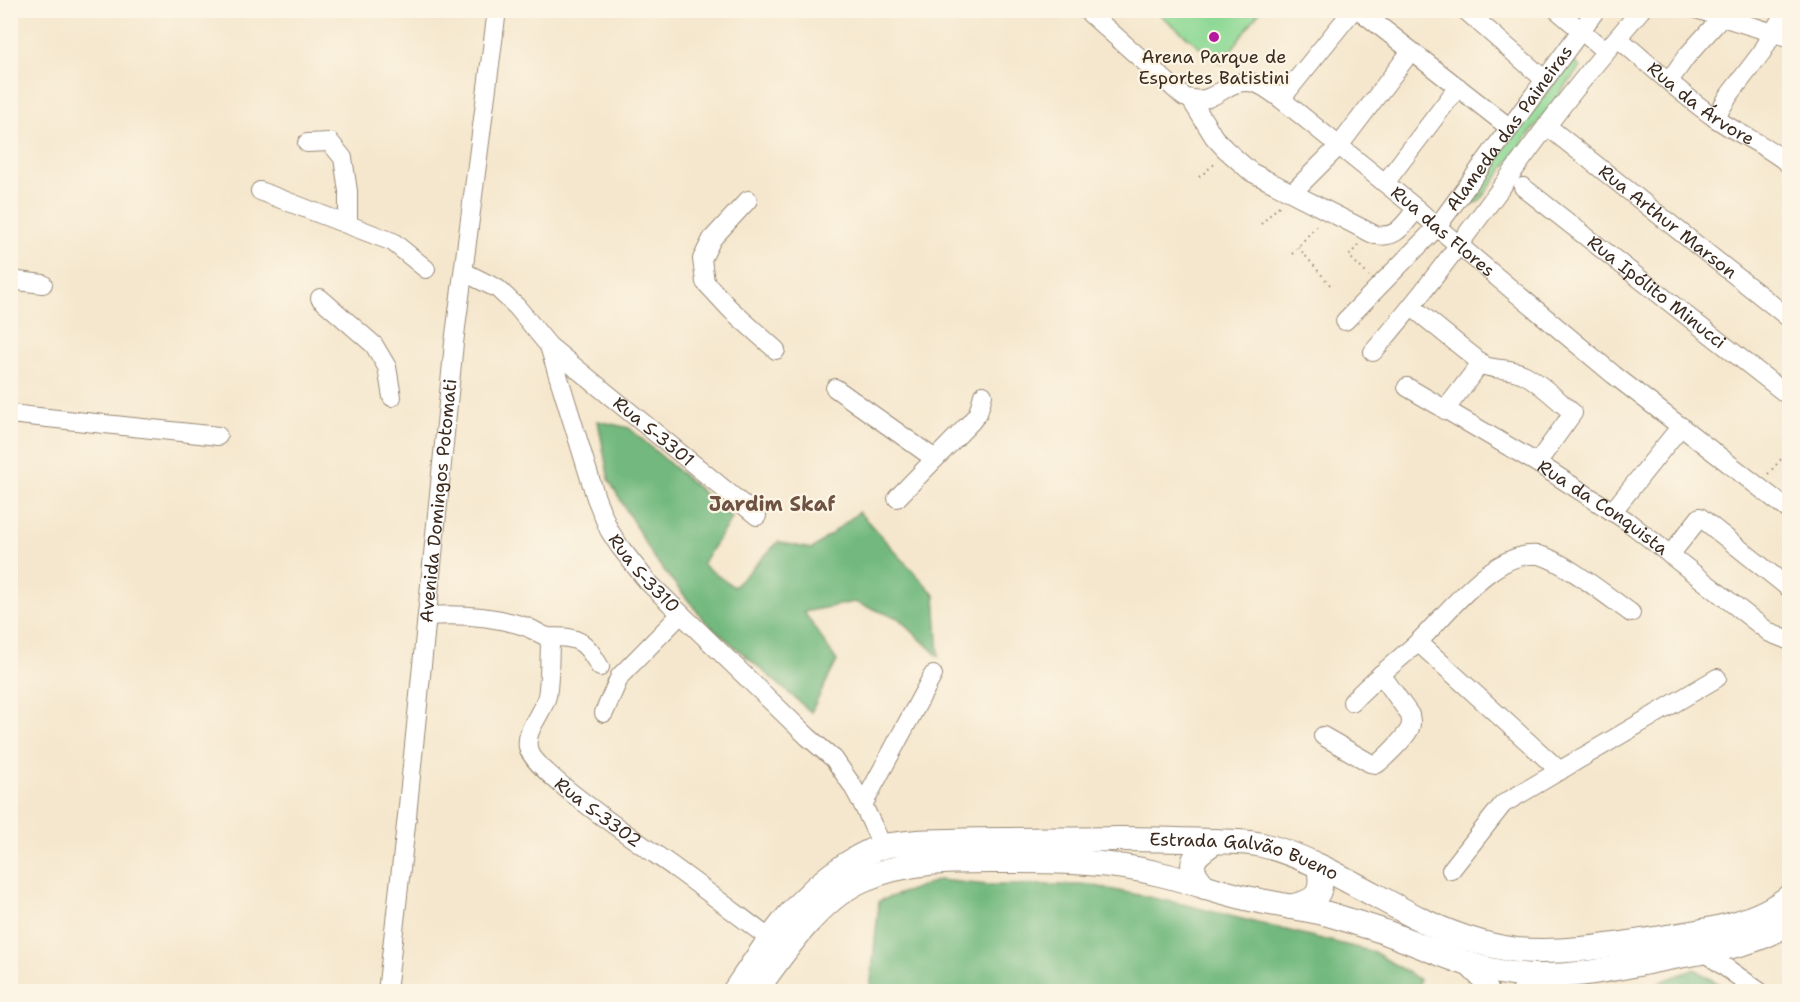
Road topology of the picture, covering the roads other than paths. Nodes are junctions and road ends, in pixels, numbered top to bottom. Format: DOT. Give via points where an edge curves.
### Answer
graph roads {
  1 [pos="497,10"];
  2 [pos="1086,10"];
  3 [pos="1353,10"];
  4 [pos="1359,10"];
  5 [pos="1465,10"];
  6 [pos="1557,10"];
  7 [pos="1596,10"];
  8 [pos="1641,10"];
  9 [pos="1786,10"];
  10 [pos="1708,13"];
  11 [pos="1581,31"];
  12 [pos="1781,35"];
  13 [pos="1618,38"];
  14 [pos="1411,51"];
  15 [pos="1605,51"];
  16 [pos="1545,80"];
  17 [pos="1669,81"];
  18 [pos="1458,87"];
  19 [pos="1281,99"];
  20 [pos="1191,100"];
  21 [pos="1714,118"];
  22 [pos="1547,126"];
  23 [pos="1510,128"];
  24 [pos="307,143"];
  25 [pos="1339,146"];
  26 [pos="1790,165"];
  27 [pos="1385,183"];
  28 [pos="1523,187"];
  29 [pos="260,191"];
  30 [pos="1293,192"];
  31 [pos="748,200"];
  32 [pos="1417,208"];
  33 [pos="348,224"];
  34 [pos="1437,227"];
  35 [pos="1459,246"];
  36 [pos="426,269"];
  37 [pos="464,272"];
  38 [pos="10,280"];
  39 [pos="43,284"];
  40 [pos="320,298"];
  41 [pos="1412,307"];
  42 [pos="1790,319"];
  43 [pos="1345,321"];
  44 [pos="549,346"];
  45 [pos="776,350"];
  46 [pos="1372,352"];
  47 [pos="1480,363"];
  48 [pos="1407,387"];
  49 [pos="835,388"];
  50 [pos="983,395"];
  51 [pos="1790,396"];
  52 [pos="392,397"];
  53 [pos="1445,410"];
  54 [pos="10,414"];
  55 [pos="1681,426"];
  56 [pos="218,436"];
  57 [pos="935,459"];
  58 [pos="1537,463"];
  59 [pos="897,498"];
  60 [pos="1790,511"];
  61 [pos="1612,512"];
  62 [pos="757,516"];
  63 [pos="1670,555"];
  64 [pos="1790,589"];
  65 [pos="1631,613"];
  66 [pos="681,614"];
  67 [pos="428,616"];
  68 [pos="547,637"];
  69 [pos="1790,641"];
  70 [pos="1418,642"];
  71 [pos="600,668"];
  72 [pos="1381,674"];
  73 [pos="933,675"];
  74 [pos="1717,678"];
  75 [pos="1352,702"];
  76 [pos="604,713"];
  77 [pos="1323,736"];
  78 [pos="1560,771"];
  79 [pos="863,805"];
  80 [pos="1216,841"];
  81 [pos="883,846"];
  82 [pos="1319,867"];
  83 [pos="1451,870"];
  84 [pos="1205,887"];
  85 [pos="1790,896"];
  86 [pos="1290,907"];
  87 [pos="1790,922"];
  88 [pos="770,939"];
  89 [pos="1704,952"];
  90 [pos="1462,962"];
  91 [pos="1558,977"];
  92 [pos="387,992"];
  93 [pos="734,992"];
  94 [pos="755,992"];
  95 [pos="1490,992"];
  96 [pos="1521,992"];
  97 [pos="1760,992"];
  1 -- 37 [label="street, Avenida Domingos Potomati"];
  2 -- 20 [label="street" via="1177,92"];
  3 -- 19 [label="street"];
  4 -- 14 [label="street"];
  5 -- 16 [label="street"];
  6 -- 11 [label="street"];
  7 -- 11 [label="street, Alameda das Paineiras"];
  8 -- 13 [label="street, Alameda das Paineiras"];
  9 -- 12 [label="street"];
  10 -- 12 [label="street"];
  10 -- 17 [label="street"];
  11 -- 15 [label="street"];
  11 -- 16 [label="street, Alameda das Paineiras"];
  12 -- 21 [label="street" via="1762,52"];
  13 -- 15 [label="street, Alameda das Paineiras"];
  13 -- 17 [label="street, Rua da Árvore"];
  14 -- 18 [label="street"];
  14 -- 25 [label="street"];
  15 -- 22 [label="street, Alameda das Paineiras"];
  16 -- 23 [label="street, Alameda das Paineiras"];
  17 -- 21 [label="street, Rua da Árvore"];
  18 -- 23 [label="street"];
  18 -- 27 [label="street"];
  19 -- 20 [label="street, Rua das Flores" via="1265,87 1246,82 1207,99"];
  19 -- 25 [label="street, Rua das Flores"];
  20 -- 30 [label="street" via="1206,127 1229,153 1251,172"];
  21 -- 26 [label="street, Rua da Árvore"];
  22 -- 35 [label="street, Alameda das Paineiras"];
  22 -- 42 [label="street, Rua Arthur Marson"];
  23 -- 34 [label="street, Alameda das Paineiras"];
  24 -- 33 [label="street" via="330,142 344,158"];
  25 -- 27 [label="street, Rua das Flores"];
  25 -- 30 [label="street"];
  27 -- 32 [label="street, Rua das Flores"];
  28 -- 51 [label="street, Rua Ipólito Minucci"];
  29 -- 33 [label="street"];
  30 -- 32 [label="street" via="1375,235 1391,236"];
  31 -- 45 [label="street" via="712,239 702,259 705,282"];
  32 -- 34 [label="street, Rua das Flores"];
  33 -- 36 [label="street" via="393,242"];
  34 -- 35 [label="street, Rua das Flores"];
  34 -- 43 [label="street, Alameda das Paineiras"];
  35 -- 41 [label="street, Alameda das Paineiras"];
  35 -- 55 [label="street, Rua das Flores"];
  37 -- 44 [label="street, Rua S-3310" via="498,289"];
  37 -- 67 [label="street, Avenida Domingos Potomati"];
  38 -- 39 [label="street"];
  40 -- 52 [label="street" via="374,345 387,367"];
  41 -- 46 [label="street, Alameda das Paineiras"];
  41 -- 47 [label="street"];
  44 -- 62 [label="street, Rua S-3301"];
  44 -- 66 [label="street, Rua S-3310" via="609,530 647,581"];
  47 -- 53 [label="street"];
  47 -- 58 [label="street" via="1526,374 1573,413"];
  48 -- 53 [label="street, Rua da Conquista"];
  49 -- 57 [label="street"];
  50 -- 57 [label="street" via="978,412"];
  53 -- 58 [label="street, Rua da Conquista"];
  54 -- 56 [label="street"];
  55 -- 60 [label="street, Rua das Flores"];
  55 -- 61 [label="street"];
  57 -- 59 [label="street"];
  58 -- 61 [label="street, Rua da Conquista"];
  61 -- 63 [label="street, Rua da Conquista"];
  63 -- 64 [label="street" via="1700,517"];
  63 -- 69 [label="street, Rua da Conquista" via="1770,633"];
  65 -- 70 [label="street" via="1556,562 1539,555 1524,556 1489,572"];
  66 -- 76 [label="street" via="620,676"];
  66 -- 79 [label="street, Rua S-3310" via="834,759"];
  67 -- 68 [label="street" via="492,618"];
  67 -- 92 [label="street, Avenida Domingos Potomati"];
  68 -- 71 [label="street" via="562,636 581,643"];
  68 -- 88 [label="street, Rua S-3302" via="548,689 529,735 527,745 532,758 590,808"];
  70 -- 72 [label="street"];
  70 -- 78 [label="street"];
  72 -- 75 [label="street"];
  72 -- 77 [label="street" via="1412,721 1410,729 1383,759 1377,764 1370,763"];
  73 -- 79 [label="street"];
  74 -- 78 [label="street"];
  78 -- 83 [label="street" via="1503,804"];
  79 -- 81 [label="street, Rua S-3310"];
  80 -- 81 [label="main road, Estrada Galvão Bueno" via="956,840"];
  80 -- 82 [label="main road, Estrada Galvão Bueno" via="1261,844"];
  80 -- 84 [label="main road" via="1198,853 1192,866"];
  81 -- 88 [label="main road, Estrada Galvão Bueno" via="833,873 794,908"];
  82 -- 85 [label="main road, Estrada Galvão Bueno" via="1421,920 1476,941 1517,950 1562,950 1682,935 1758,915"];
  82 -- 86 [label="main road" via="1319,893 1306,903"];
  84 -- 86 [label="main road, Estrada Galvão Bueno"];
  84 -- 94 [label="main road, Estrada Galvão Bueno" via="1159,873 1090,862 945,862 888,870 860,881 809,921"];
  86 -- 90 [label="main road, Estrada Galvão Bueno" via="1378,930"];
  87 -- 89 [label="main road, Estrada Galvão Bueno" via="1749,942"];
  88 -- 93 [label="main road, Estrada Galvão Bueno"];
  89 -- 91 [label="main road, Estrada Galvão Bueno"];
  89 -- 97 [label="street"];
  90 -- 91 [label="main road, Estrada Galvão Bueno" via="1512,974"];
  90 -- 95 [label="street"];
  91 -- 96 [label="street"];
}
